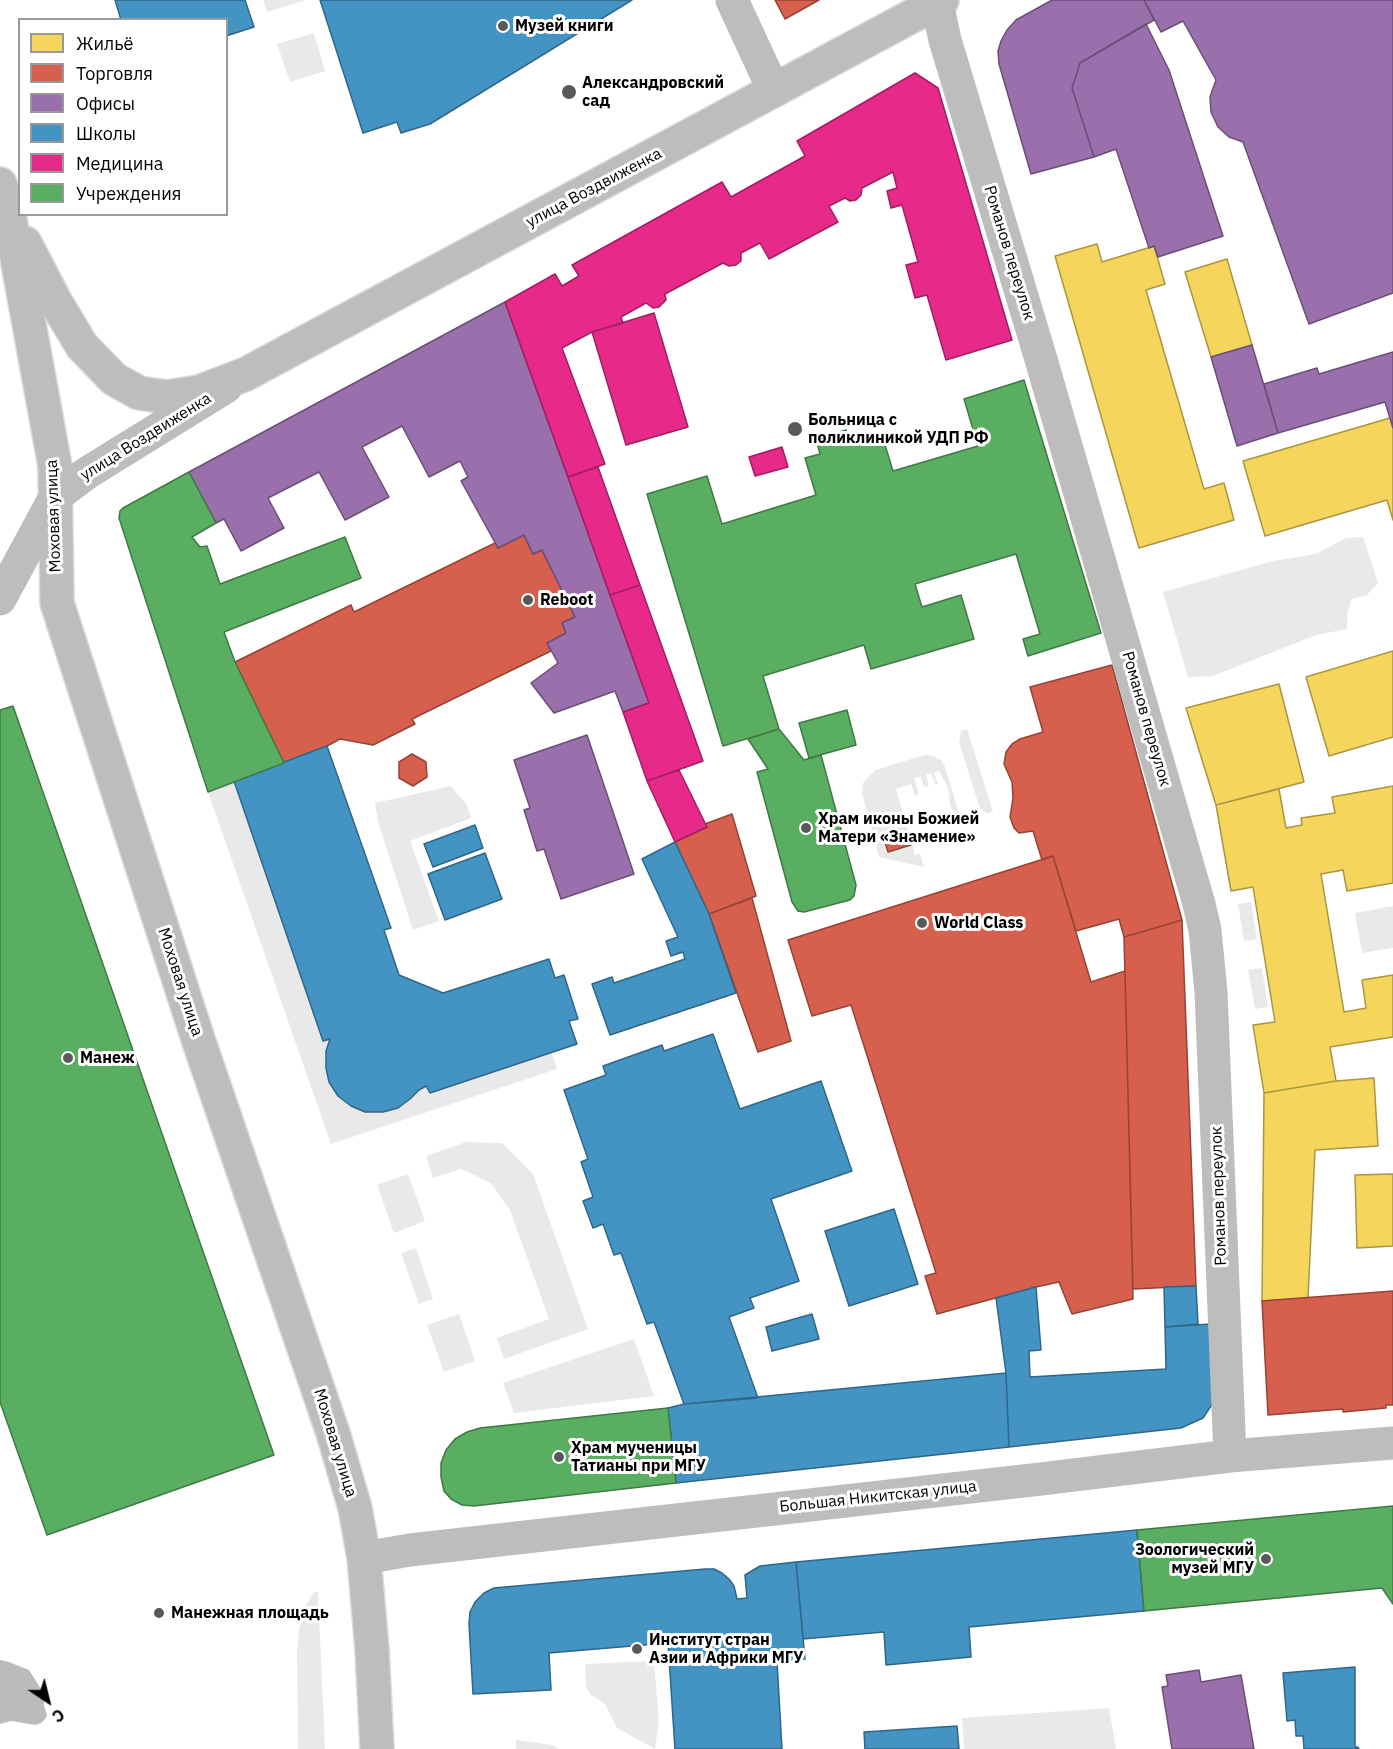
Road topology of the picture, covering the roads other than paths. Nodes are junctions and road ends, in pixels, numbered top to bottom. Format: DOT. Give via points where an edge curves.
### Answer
graph roads {
  1 [pos="732,0"];
  2 [pos="939,1"];
  3 [pos="774,90"];
  4 [pos="4,197"];
  5 [pos="82,346"];
  6 [pos="246,374"];
  7 [pos="55,497"];
  8 [pos="0,599"];
  9 [pos="1393,1443"];
  10 [pos="1230,1456"];
  11 [pos="364,1558"];
  12 [pos="377,1749"];
  1 -- 3 [label="street"];
  2 -- 3 [label="street, улица Воздвиженка"];
  2 -- 10 [label="street, Романов переулок" via="945,40 1203,921 1211,992"];
  3 -- 6 [label="street, улица Воздвиженка"];
  4 -- 5 [label="street, Моховая улица" via="55,302"];
  4 -- 7 [label="street, Моховая улица" via="55,466"];
  5 -- 6 [label="street, улица Воздвиженка" via="114,380 139,393 167,397 199,392"];
  6 -- 7 [label="street, улица Воздвиженка"];
  7 -- 8 [label="street, улица Воздвиженка"];
  7 -- 11 [label="street, Моховая улица" via="57,603 198,1039 333,1433 355,1508"];
  9 -- 10 [label="street, Большая Никитская улица"];
  10 -- 11 [label="street, Большая Никитская улица"];
  11 -- 12 [label="street, Моховая улица"];
}
